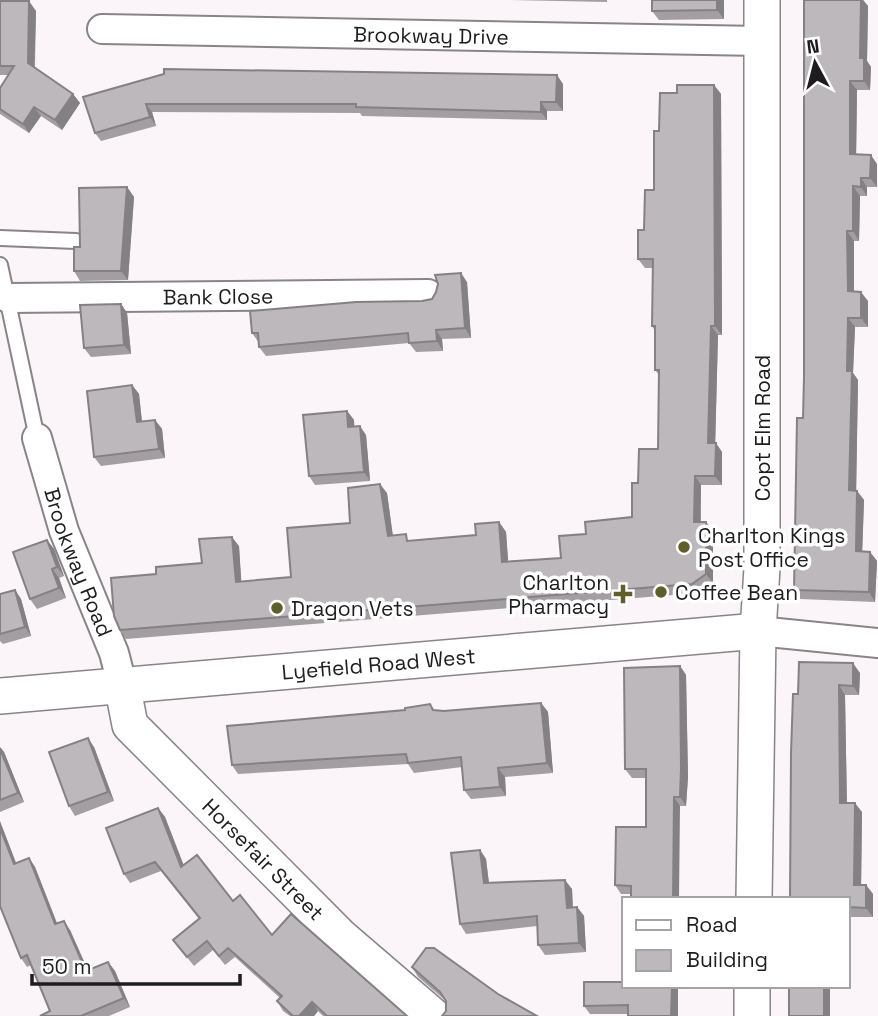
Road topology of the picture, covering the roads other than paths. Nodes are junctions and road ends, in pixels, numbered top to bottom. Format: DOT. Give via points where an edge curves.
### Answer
graph roads {
  1 [pos="762,0"];
  2 [pos="102,29"];
  3 [pos="761,41"];
  4 [pos="0,238"];
  5 [pos="76,241"];
  6 [pos="0,265"];
  7 [pos="428,294"];
  8 [pos="8,298"];
  9 [pos="37,438"];
  10 [pos="758,631"];
  11 [pos="878,643"];
  12 [pos="122,684"];
  13 [pos="0,696"];
  14 [pos="754,897"];
  15 [pos="752,988"];
  16 [pos="433,1016"];
  17 [pos="751,1016"];
  1 -- 3 [label="street, Copt Elm Road"];
  2 -- 3 [label="street, Brookway Drive"];
  3 -- 10 [label="street, Copt Elm Road" via="762,568"];
  4 -- 5 [label="lane"];
  6 -- 8 [label="lane"];
  7 -- 8 [label="street, Bank Close"];
  8 -- 9 [label="lane"];
  9 -- 12 [label="street, Brookway Road" via="64,531 114,653"];
  10 -- 11 [label="street"];
  10 -- 12 [label="street, Lyefield Road West"];
  10 -- 14 [label="street, Copt Elm Road"];
  12 -- 13 [label="street, Lyefield Road West"];
  12 -- 16 [label="street, Horsefair Street" via="130,725 341,937"];
  15 -- 17 [label="street"];
}
